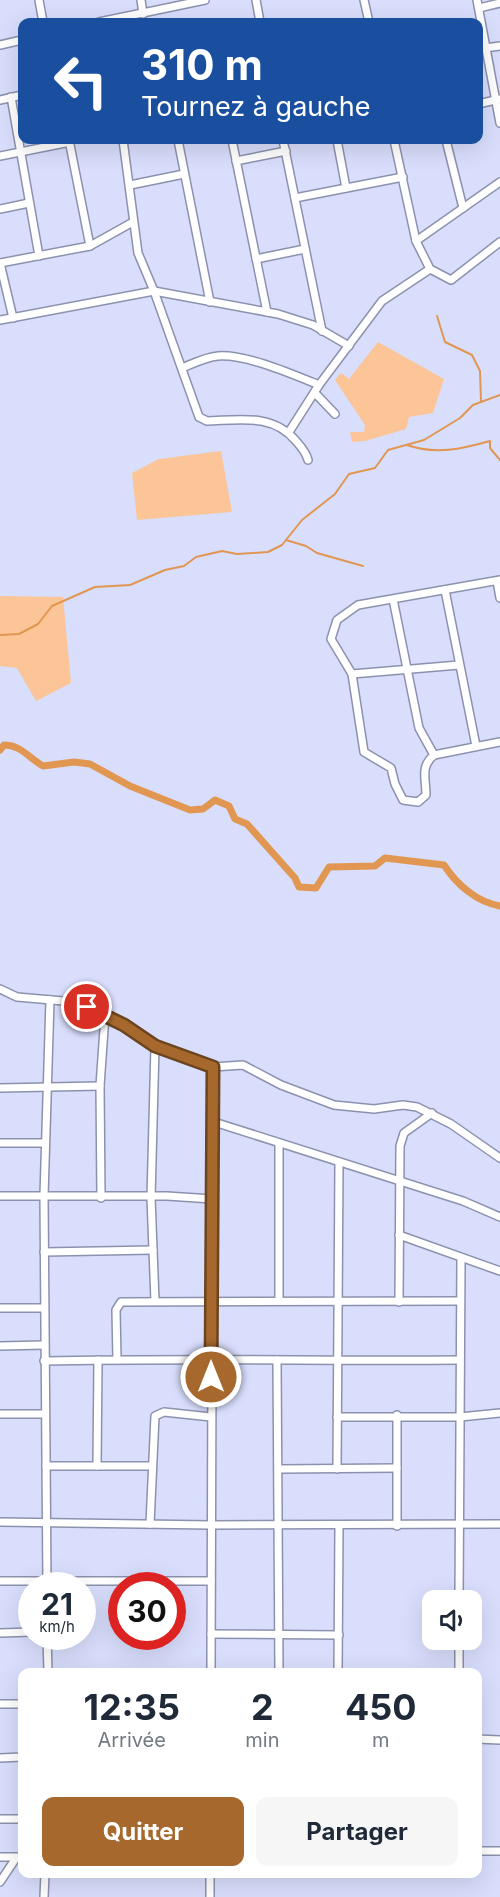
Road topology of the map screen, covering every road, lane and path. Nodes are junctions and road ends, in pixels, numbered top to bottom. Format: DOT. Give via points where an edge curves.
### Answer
graph roads {
  1 [pos="39,0"];
  2 [pos="141,0"];
  3 [pos="205,0"];
  4 [pos="256,0"];
  5 [pos="364,0"];
  6 [pos="500,3"];
  7 [pos="478,4"];
  8 [pos="143,14"];
  9 [pos="42,18"];
  10 [pos="122,18"];
  11 [pos="259,18"];
  12 [pos="368,18"];
  13 [pos="483,35"];
  14 [pos="18,41"];
  15 [pos="0,45"];
  16 [pos="500,46"];
  17 [pos="485,48"];
  18 [pos="18,96"];
  19 [pos="11,97"];
  20 [pos="0,100"];
  21 [pos="498,100"];
  22 [pos="483,103"];
  23 [pos="500,123"];
  24 [pos="55,144"];
  25 [pos="70,144"];
  26 [pos="124,144"];
  27 [pos="179,144"];
  28 [pos="233,144"];
  29 [pos="284,144"];
  30 [pos="338,144"];
  31 [pos="395,144"];
  32 [pos="447,144"];
  33 [pos="19,152"];
  34 [pos="286,152"];
  35 [pos="0,156"];
  36 [pos="236,161"];
  37 [pos="184,174"];
  38 [pos="403,177"];
  39 [pos="500,182"];
  40 [pos="130,185"];
  41 [pos="346,188"];
  42 [pos="295,198"];
  43 [pos="29,203"];
  44 [pos="463,208"];
  45 [pos="0,209"];
  46 [pos="133,222"];
  47 [pos="416,241"];
  48 [pos="499,243"];
  49 [pos="90,246"];
  50 [pos="305,249"];
  51 [pos="39,256"];
  52 [pos="256,259"];
  53 [pos="0,263"];
  54 [pos="429,269"];
  55 [pos="1,273"];
  56 [pos="154,291"];
  57 [pos="210,302"];
  58 [pos="267,312"];
  59 [pos="13,318"];
  60 [pos="0,320"];
  61 [pos="322,330"];
  62 [pos="349,346"];
  63 [pos="182,368"];
  64 [pos="319,385"];
  65 [pos="315,393"];
  66 [pos="335,414"];
  67 [pos="289,432"];
  68 [pos="308,460"];
  69 [pos="498,581"];
  70 [pos="445,591"];
  71 [pos="500,598"];
  72 [pos="393,599"];
  73 [pos="459,665"];
  74 [pos="406,670"];
  75 [pos="352,674"];
  76 [pos="500,742"];
  77 [pos="476,746"];
  78 [pos="434,755"];
  79 [pos="0,989"];
  80 [pos="50,1000"];
  81 [pos="105,1015"];
  82 [pos="155,1046"];
  83 [pos="213,1067"];
  84 [pos="100,1086"];
  85 [pos="0,1088"];
  86 [pos="49,1088"];
  87 [pos="432,1113"];
  88 [pos="214,1122"];
  89 [pos="0,1143"];
  90 [pos="45,1143"];
  91 [pos="279,1143"];
  92 [pos="500,1158"];
  93 [pos="339,1162"];
  94 [pos="398,1180"];
  95 [pos="0,1196"];
  96 [pos="44,1196"];
  97 [pos="101,1198"];
  98 [pos="151,1198"];
  99 [pos="212,1199"];
  100 [pos="500,1217"];
  101 [pos="399,1235"];
  102 [pos="153,1250"];
  103 [pos="44,1252"];
  104 [pos="461,1259"];
  105 [pos="500,1271"];
  106 [pos="279,1300"];
  107 [pos="154,1301"];
  108 [pos="212,1301"];
  109 [pos="338,1301"];
  110 [pos="460,1301"];
  111 [pos="399,1302"];
  112 [pos="0,1308"];
  113 [pos="44,1308"];
  114 [pos="44,1345"];
  115 [pos="0,1346"];
  116 [pos="211,1358"];
  117 [pos="117,1359"];
  118 [pos="98,1360"];
  119 [pos="277,1360"];
  120 [pos="459,1360"];
  121 [pos="44,1361"];
  122 [pos="337,1361"];
  123 [pos="500,1413"];
  124 [pos="0,1414"];
  125 [pos="45,1414"];
  126 [pos="397,1415"];
  127 [pos="211,1417"];
  128 [pos="338,1417"];
  129 [pos="460,1417"];
  130 [pos="46,1466"];
  131 [pos="97,1466"];
  132 [pos="152,1466"];
  133 [pos="397,1468"];
  134 [pos="280,1469"];
  135 [pos="337,1469"];
  136 [pos="0,1522"];
  137 [pos="45,1522"];
  138 [pos="150,1524"];
  139 [pos="500,1524"];
  140 [pos="211,1525"];
  141 [pos="280,1525"];
  142 [pos="458,1525"];
  143 [pos="339,1526"];
  144 [pos="397,1526"];
  145 [pos="46,1572"];
  146 [pos="0,1581"];
  147 [pos="211,1581"];
  148 [pos="18,1582"];
  149 [pos="96,1582"];
  150 [pos="459,1590"];
  151 [pos="18,1632"];
  152 [pos="0,1633"];
  153 [pos="211,1634"];
  154 [pos="279,1634"];
  155 [pos="339,1635"];
  156 [pos="47,1650"];
  157 [pos="459,1650"];
  158 [pos="48,1668"];
  159 [pos="211,1668"];
  160 [pos="279,1668"];
  161 [pos="338,1668"];
  162 [pos="459,1668"];
  163 [pos="0,1704"];
  164 [pos="18,1704"];
  165 [pos="482,1739"];
  166 [pos="500,1740"];
  167 [pos="18,1757"];
  168 [pos="0,1758"];
  169 [pos="0,1819"];
  170 [pos="18,1819"];
  171 [pos="482,1851"];
  172 [pos="500,1851"];
  173 [pos="0,1857"];
  174 [pos="18,1858"];
  175 [pos="18,1859"];
  176 [pos="45,1878"];
  177 [pos="210,1878"];
  178 [pos="0,1882"];
  179 [pos="45,1897"];
  180 [pos="210,1897"];
  1 -- 9 [label="street"];
  2 -- 8 [label="street"];
  3 -- 8 [label="street"];
  4 -- 11 [label="street"];
  5 -- 12 [label="street"];
  6 -- 7 [label="street"];
  8 -- 10 [label="street"];
  13 -- 17 [label="street"];
  14 -- 15 [label="street"];
  16 -- 17 [label="street"];
  17 -- 21 [label="street"];
  18 -- 19 [label="street"];
  19 -- 20 [label="street"];
  19 -- 33 [label="street"];
  21 -- 22 [label="street"];
  21 -- 23 [label="street"];
  24 -- 33 [label="street"];
  25 -- 49 [label="street"];
  26 -- 40 [label="street"];
  27 -- 37 [label="street"];
  28 -- 36 [label="street"];
  29 -- 34 [label="street"];
  30 -- 41 [label="street"];
  31 -- 38 [label="street"];
  32 -- 44 [label="street"];
  33 -- 35 [label="street"];
  33 -- 43 [label="street"];
  34 -- 36 [label="street"];
  34 -- 42 [label="street"];
  36 -- 52 [label="street"];
  37 -- 40 [label="street"];
  37 -- 57 [label="street"];
  38 -- 41 [label="street"];
  38 -- 47 [label="street"];
  39 -- 44 [label="street"];
  40 -- 46 [label="street"];
  41 -- 42 [label="street"];
  42 -- 50 [label="street"];
  43 -- 45 [label="street"];
  43 -- 51 [label="street"];
  44 -- 47 [label="street"];
  46 -- 49 [label="street"];
  46 -- 56 [label="street" via="138,253"];
  47 -- 54 [label="street"];
  48 -- 54 [label="street" via="451,280"];
  49 -- 51 [label="street"];
  50 -- 52 [label="street"];
  50 -- 61 [label="street"];
  51 -- 53 [label="street"];
  52 -- 58 [label="street"];
  53 -- 55 [label="street"];
  54 -- 62 [label="street" via="382,301"];
  55 -- 59 [label="street"];
  56 -- 57 [label="street"];
  56 -- 59 [label="street"];
  56 -- 63 [label="street"];
  57 -- 58 [label="street"];
  58 -- 61 [label="street"];
  59 -- 60 [label="street"];
  61 -- 62 [label="street"];
  62 -- 64 [label="street"];
  63 -- 64 [label="street" via="219,356 231,357"];
  63 -- 67 [label="street" via="199,417 207,421 266,421"];
  64 -- 65 [label="street"];
  65 -- 66 [label="street"];
  65 -- 67 [label="street"];
  67 -- 68 [label="street"];
  69 -- 70 [label="street"];
  69 -- 71 [label="street"];
  70 -- 72 [label="street"];
  70 -- 73 [label="street"];
  72 -- 74 [label="street"];
  72 -- 75 [label="street" via="358,605 334,625 331,639"];
  73 -- 74 [label="street"];
  73 -- 77 [label="street"];
  74 -- 75 [label="street"];
  74 -- 78 [label="street" via="419,728"];
  75 -- 78 [label="street" via="361,746 367,755 391,768 403,800 418,802 425,798 424,766"];
  76 -- 77 [label="street"];
  77 -- 78 [label="street"];
  79 -- 80 [label="street" via="17,997"];
  80 -- 81 [label="street" via="75,1002"];
  80 -- 86 [label="street"];
  81 -- 82 [label="street"];
  81 -- 84 [label="street"];
  82 -- 83 [label="street"];
  82 -- 98 [label="street"];
  83 -- 87 [label="street" via="243,1065 281,1085 334,1105 374,1109 403,1105"];
  83 -- 88 [label="street"];
  84 -- 86 [label="street"];
  84 -- 97 [label="street"];
  85 -- 86 [label="street"];
  86 -- 90 [label="street"];
  87 -- 92 [label="street"];
  87 -- 94 [label="street" via="404,1133"];
  88 -- 91 [label="street"];
  88 -- 99 [label="street"];
  89 -- 90 [label="street"];
  90 -- 96 [label="street"];
  91 -- 93 [label="street"];
  91 -- 106 [label="street"];
  93 -- 94 [label="street"];
  93 -- 109 [label="street"];
  94 -- 100 [label="street"];
  94 -- 101 [label="street"];
  95 -- 96 [label="street"];
  96 -- 97 [label="street"];
  96 -- 103 [label="street"];
  97 -- 98 [label="street"];
  98 -- 99 [label="street"];
  98 -- 102 [label="street"];
  99 -- 108 [label="street"];
  101 -- 104 [label="street"];
  101 -- 111 [label="street"];
  102 -- 103 [label="street"];
  102 -- 107 [label="street"];
  103 -- 113 [label="street"];
  104 -- 105 [label="street"];
  104 -- 110 [label="street"];
  106 -- 108 [label="street"];
  106 -- 109 [label="street"];
  107 -- 108 [label="street"];
  107 -- 117 [label="street" via="118,1304"];
  108 -- 116 [label="street"];
  109 -- 111 [label="street"];
  109 -- 122 [label="street"];
  110 -- 111 [label="street"];
  110 -- 120 [label="street"];
  112 -- 113 [label="street"];
  113 -- 114 [label="street"];
  114 -- 115 [label="street"];
  114 -- 121 [label="street"];
  116 -- 117 [label="street"];
  116 -- 119 [label="street"];
  116 -- 127 [label="street"];
  117 -- 118 [label="street"];
  118 -- 121 [label="street"];
  118 -- 131 [label="street"];
  119 -- 122 [label="street"];
  119 -- 134 [label="street"];
  120 -- 122 [label="street"];
  120 -- 129 [label="street"];
  121 -- 125 [label="street"];
  122 -- 128 [label="street"];
  123 -- 129 [label="street"];
  124 -- 125 [label="street"];
  125 -- 130 [label="street"];
  126 -- 128 [label="street"];
  126 -- 129 [label="street"];
  126 -- 133 [label="street"];
  127 -- 132 [label="street" via="158,1413 154,1420"];
  127 -- 140 [label="street"];
  128 -- 135 [label="street"];
  129 -- 142 [label="street"];
  130 -- 131 [label="street"];
  130 -- 137 [label="street"];
  131 -- 132 [label="street"];
  132 -- 138 [label="street"];
  133 -- 135 [label="street"];
  133 -- 144 [label="street"];
  134 -- 135 [label="street"];
  134 -- 141 [label="street"];
  136 -- 137 [label="street"];
  137 -- 138 [label="street"];
  137 -- 145 [label="street"];
  138 -- 140 [label="street"];
  139 -- 142 [label="street"];
  140 -- 141 [label="street"];
  140 -- 147 [label="street"];
  141 -- 143 [label="street"];
  141 -- 154 [label="street"];
  142 -- 144 [label="street"];
  142 -- 150 [label="street"];
  143 -- 144 [label="street"];
  143 -- 155 [label="street"];
  146 -- 148 [label="street"];
  147 -- 149 [label="street"];
  147 -- 153 [label="street"];
  151 -- 152 [label="street"];
  153 -- 154 [label="street"];
  153 -- 159 [label="street"];
  154 -- 155 [label="street"];
  154 -- 160 [label="street"];
  155 -- 161 [label="street"];
  156 -- 158 [label="street"];
  157 -- 162 [label="street"];
  163 -- 164 [label="street"];
  165 -- 166 [label="street"];
  167 -- 168 [label="street"];
  169 -- 170 [label="street"];
  171 -- 172 [label="street"];
  173 -- 174 [label="street"];
  175 -- 178 [label="street"];
  176 -- 179 [label="street"];
  177 -- 180 [label="street"];
}
